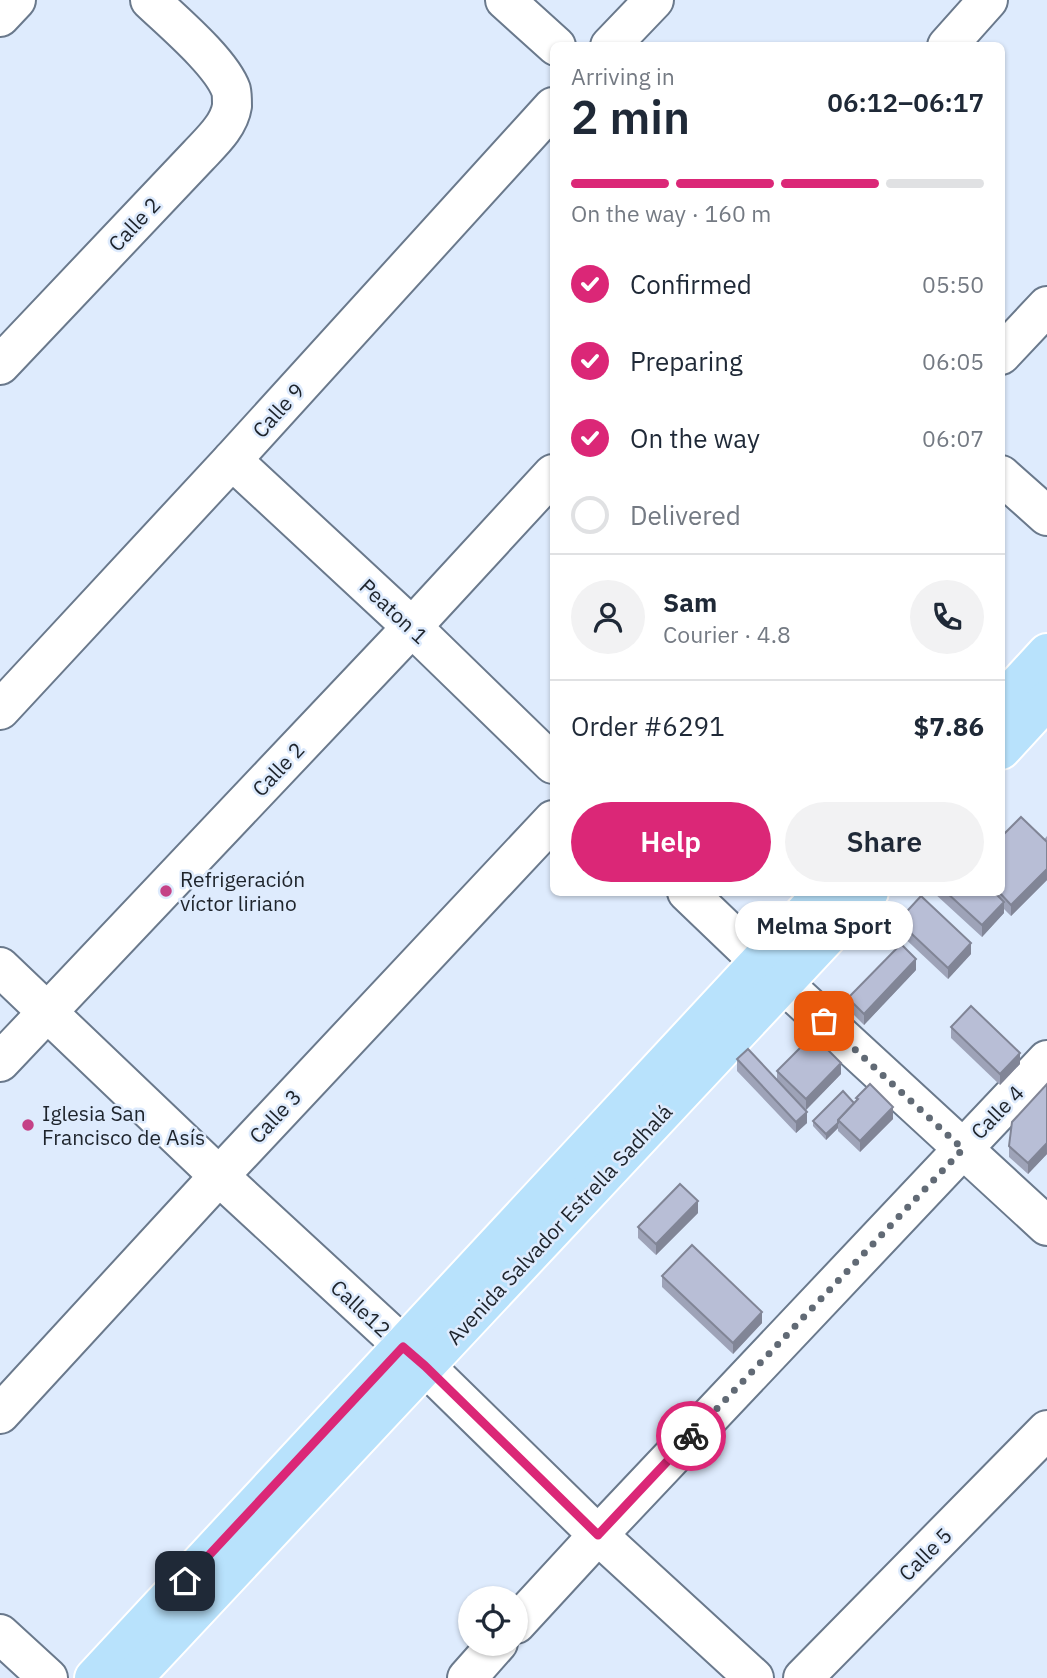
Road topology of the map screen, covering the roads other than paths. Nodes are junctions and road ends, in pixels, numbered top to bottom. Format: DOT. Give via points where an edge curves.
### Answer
graph roads {
  1 [pos="16,0"];
  2 [pos="150,0"];
  3 [pos="505,0"];
  4 [pos="654,0"];
  5 [pos="988,0"];
  6 [pos="0,17"];
  7 [pos="552,42"];
  8 [pos="614,42"];
  9 [pos="951,42"];
  10 [pos="550,110"];
  11 [pos="1047,306"];
  12 [pos="1005,351"];
  13 [pos="0,365"];
  14 [pos="232,460"];
  15 [pos="550,477"];
  16 [pos="1005,479"];
  17 [pos="1047,516"];
  18 [pos="412,627"];
  19 [pos="1047,653"];
  20 [pos="1005,699"];
  21 [pos="1047,700"];
  22 [pos="0,710"];
  23 [pos="1005,746"];
  24 [pos="550,761"];
  25 [pos="550,823"];
  26 [pos="691,896"];
  27 [pos="821,896"];
  28 [pos="864,896"];
  29 [pos="0,967"];
  30 [pos="772,973"];
  31 [pos="47,1013"];
  32 [pos="1047,1060"];
  33 [pos="0,1062"];
  34 [pos="963,1149"];
  35 [pos="219,1176"];
  36 [pos="1047,1226"];
  37 [pos="414,1357"];
  38 [pos="0,1414"];
  39 [pos="1047,1430"];
  40 [pos="598,1535"];
  41 [pos="528,1611"];
  42 [pos="0,1634"];
  43 [pos="486,1656"];
  44 [pos="48,1678"];
  45 [pos="94,1678"];
  46 [pos="133,1678"];
  47 [pos="467,1678"];
  48 [pos="754,1678"];
  49 [pos="803,1678"];
  1 -- 6 [label="street"];
  2 -- 13 [label="street, Calle 2" via="209,57 231,91 232,107 226,122"];
  3 -- 7 [label="street"];
  4 -- 8 [label="street"];
  5 -- 9 [label="street"];
  10 -- 14 [label="street, Calle 9"];
  11 -- 12 [label="street"];
  14 -- 18 [label="street, Peaton 1"];
  14 -- 22 [label="street, Calle 9"];
  15 -- 18 [label="street, Calle 2"];
  16 -- 17 [label="street"];
  18 -- 24 [label="street, Peaton 1"];
  18 -- 31 [label="street, Calle 2"];
  19 -- 20 [label="main road"];
  21 -- 23 [label="main road"];
  25 -- 35 [label="street, Calle 3"];
  26 -- 30 [label="street"];
  27 -- 30 [label="main road, Avenida Salvador Estrella Sadhalá"];
  28 -- 30 [label="main road, Avenida Salvador Estrella Sadhalá"];
  29 -- 31 [label="street, Calle12"];
  30 -- 34 [label="street"];
  30 -- 37 [label="main road, Avenida Salvador Estrella Sadhalá"];
  31 -- 33 [label="street, Calle 2"];
  31 -- 35 [label="street, Calle12"];
  32 -- 34 [label="street, Calle 4"];
  34 -- 36 [label="street"];
  34 -- 40 [label="street, Calle 4"];
  35 -- 37 [label="street, Calle12"];
  35 -- 38 [label="street, Calle 3"];
  37 -- 40 [label="street, Calle12"];
  37 -- 45 [label="main road, Avenida Salvador Estrella Sadhalá"];
  37 -- 46 [label="main road, Avenida Salvador Estrella Sadhalá"];
  39 -- 49 [label="street, Calle 5"];
  40 -- 41 [label="street, Calle 4"];
  40 -- 48 [label="street, Calle12"];
  42 -- 44 [label="street"];
  43 -- 47 [label="street"];
}
